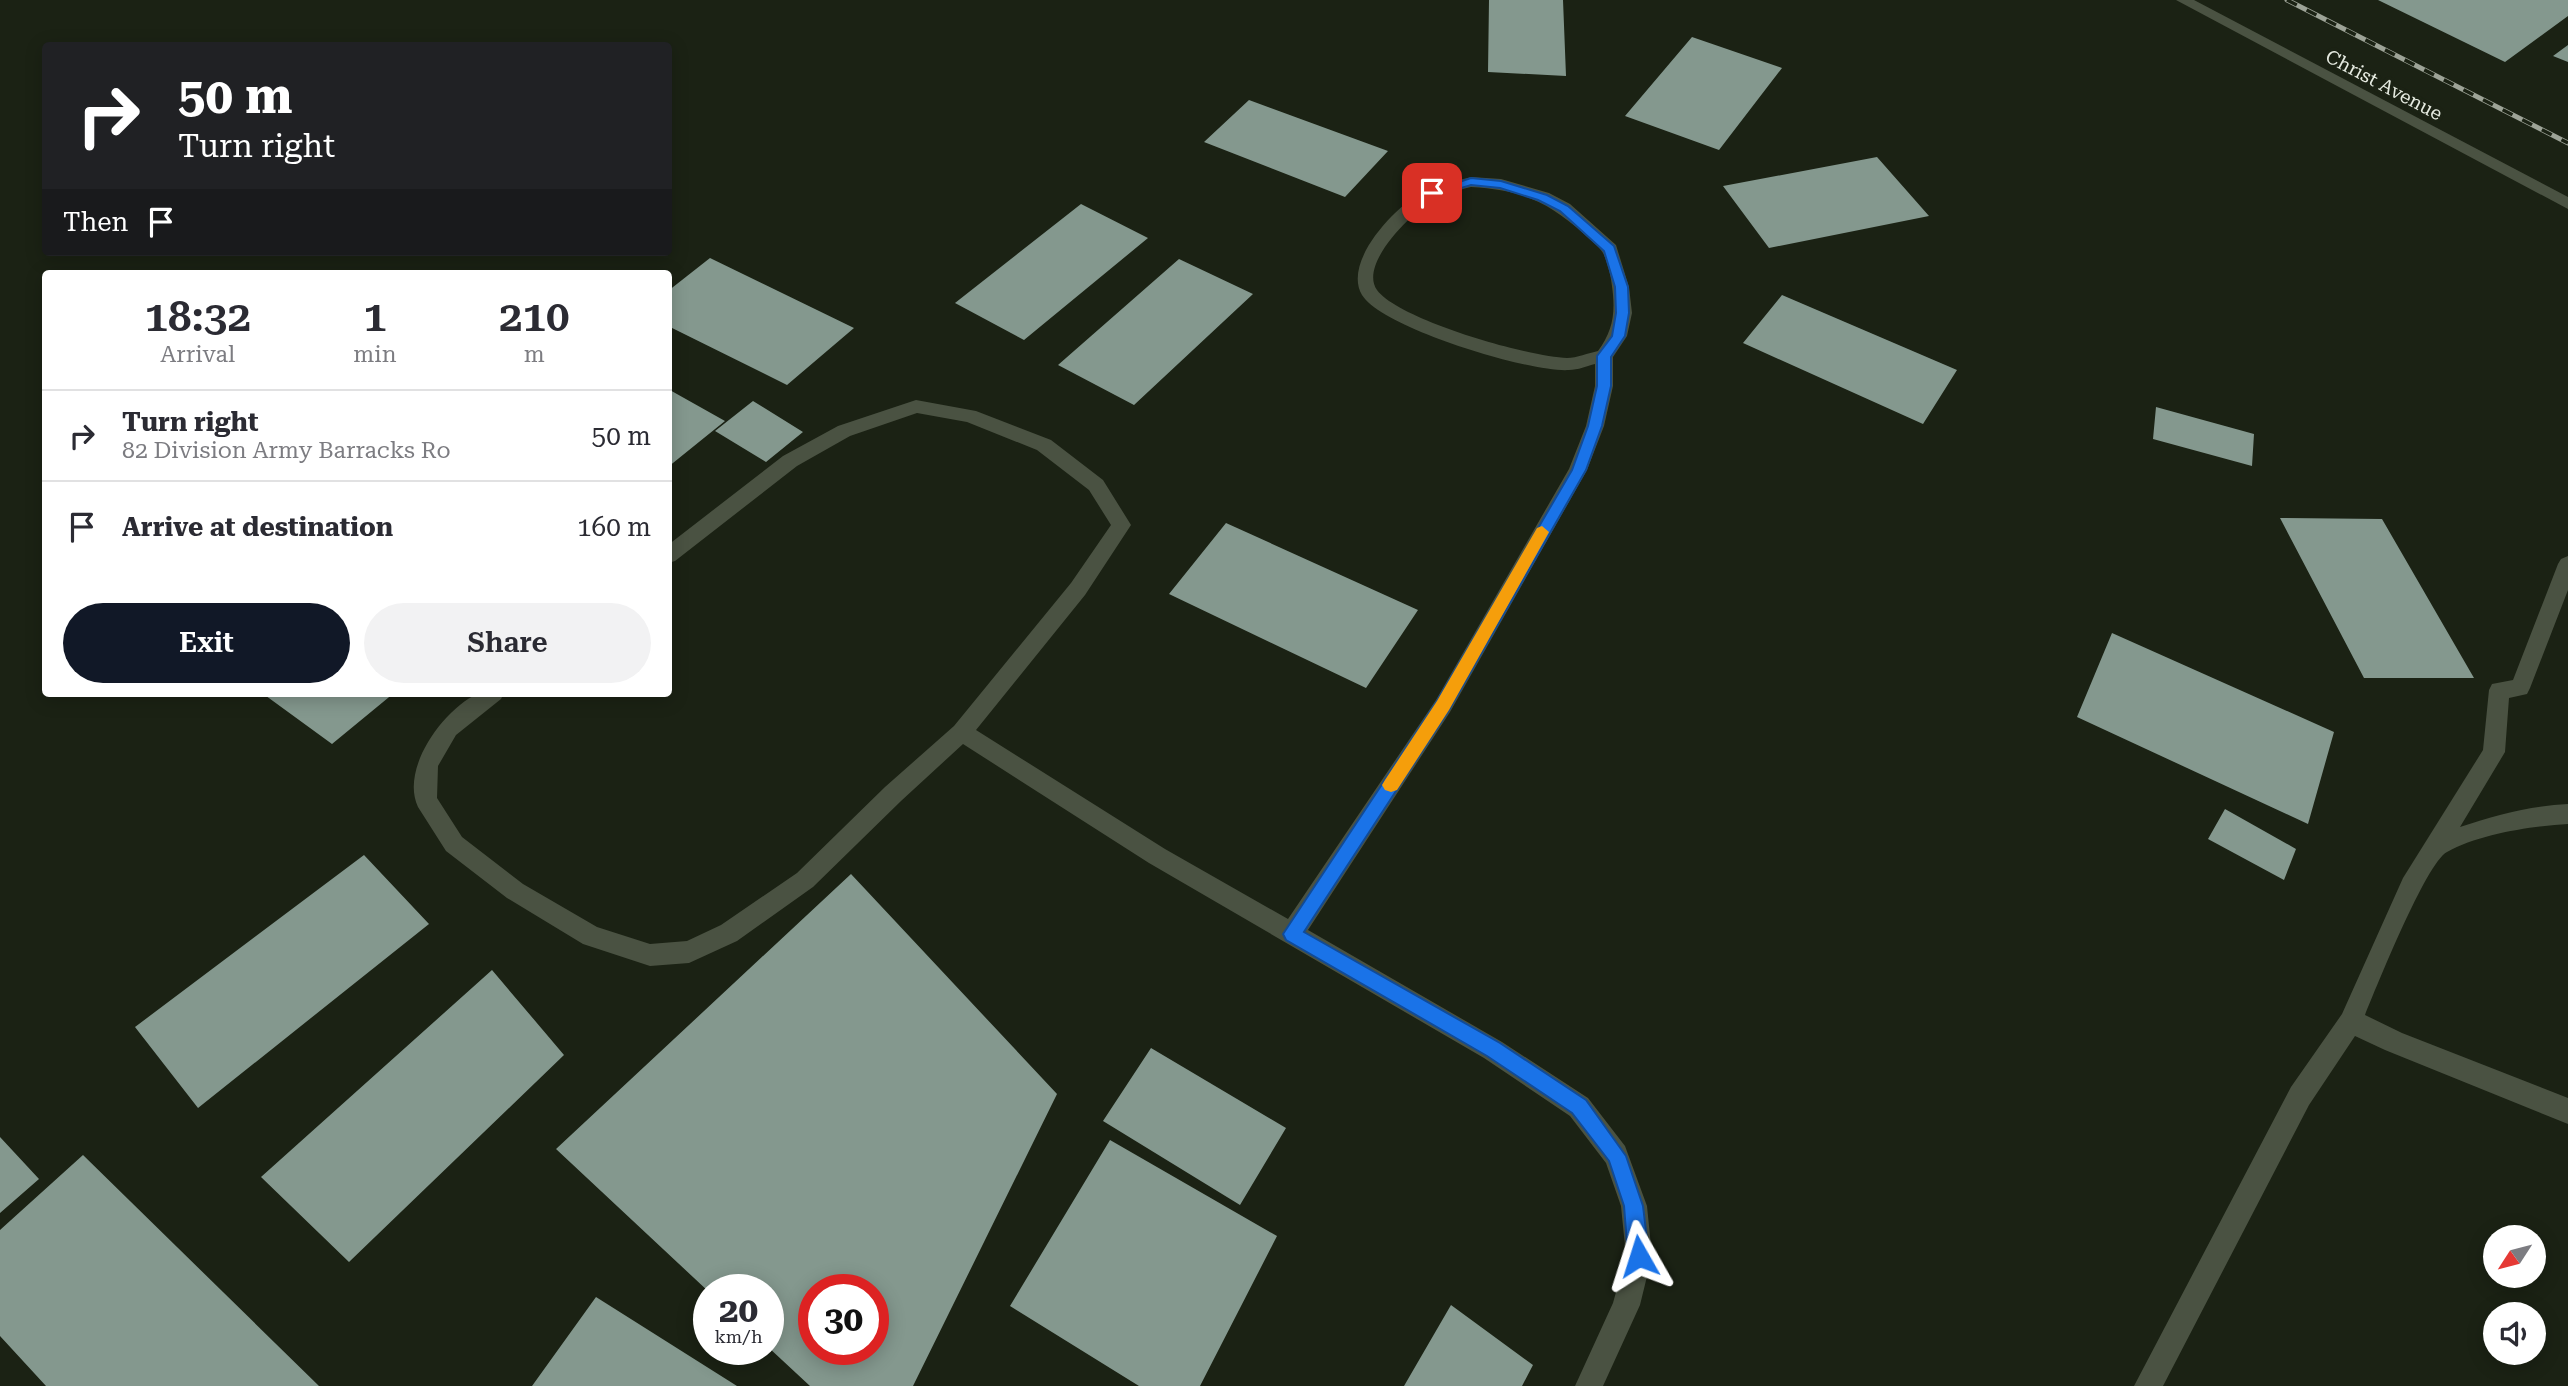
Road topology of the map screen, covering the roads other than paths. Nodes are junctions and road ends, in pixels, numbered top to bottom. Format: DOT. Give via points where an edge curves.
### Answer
graph roads {
  1 [pos="2183,0"];
  2 [pos="2568,204"];
  3 [pos="1604,356"];
  4 [pos="672,553"];
  5 [pos="2568,564"];
  6 [pos="489,697"];
  7 [pos="962,732"];
  8 [pos="2568,814"];
  9 [pos="2437,845"];
  10 [pos="1292,934"];
  11 [pos="2351,1021"];
  12 [pos="2568,1111"];
  13 [pos="1589,1386"];
  14 [pos="2148,1386"];
  1 -- 2 [label="street, Christ Avenue"];
  3 -- 3 [label="street" via="1618,336 1623,313 1610,249 1564,208 1543,197 1501,184 1471,182 1432,193 1403,212 1369,258 1365,281 1370,294 1393,311 1450,336 1545,361 1569,364"];
  3 -- 10 [label="street" via="1604,386 1595,426 1578,470 1443,706"];
  4 -- 7 [label="street" via="790,461 844,431 916,406 970,415 1044,445 1096,485 1121,525 1078,589"];
  5 -- 9 [label="street" via="2520,688 2499,690 2494,752"];
  6 -- 7 [label="street" via="448,729 427,765 426,800 454,844 515,891 591,936 650,955 689,952 719,938 806,880"];
  7 -- 10 [label="street" via="1157,856"];
  8 -- 9 [label="street" via="2501,823"];
  9 -- 11 [label="street" via="2411,886"];
  10 -- 13 [label="street" via="1493,1050 1579,1107 1616,1156 1633,1206 1639,1256 1626,1306"];
  11 -- 12 [label="street"];
  11 -- 14 [label="street" via="2300,1096"];
}
